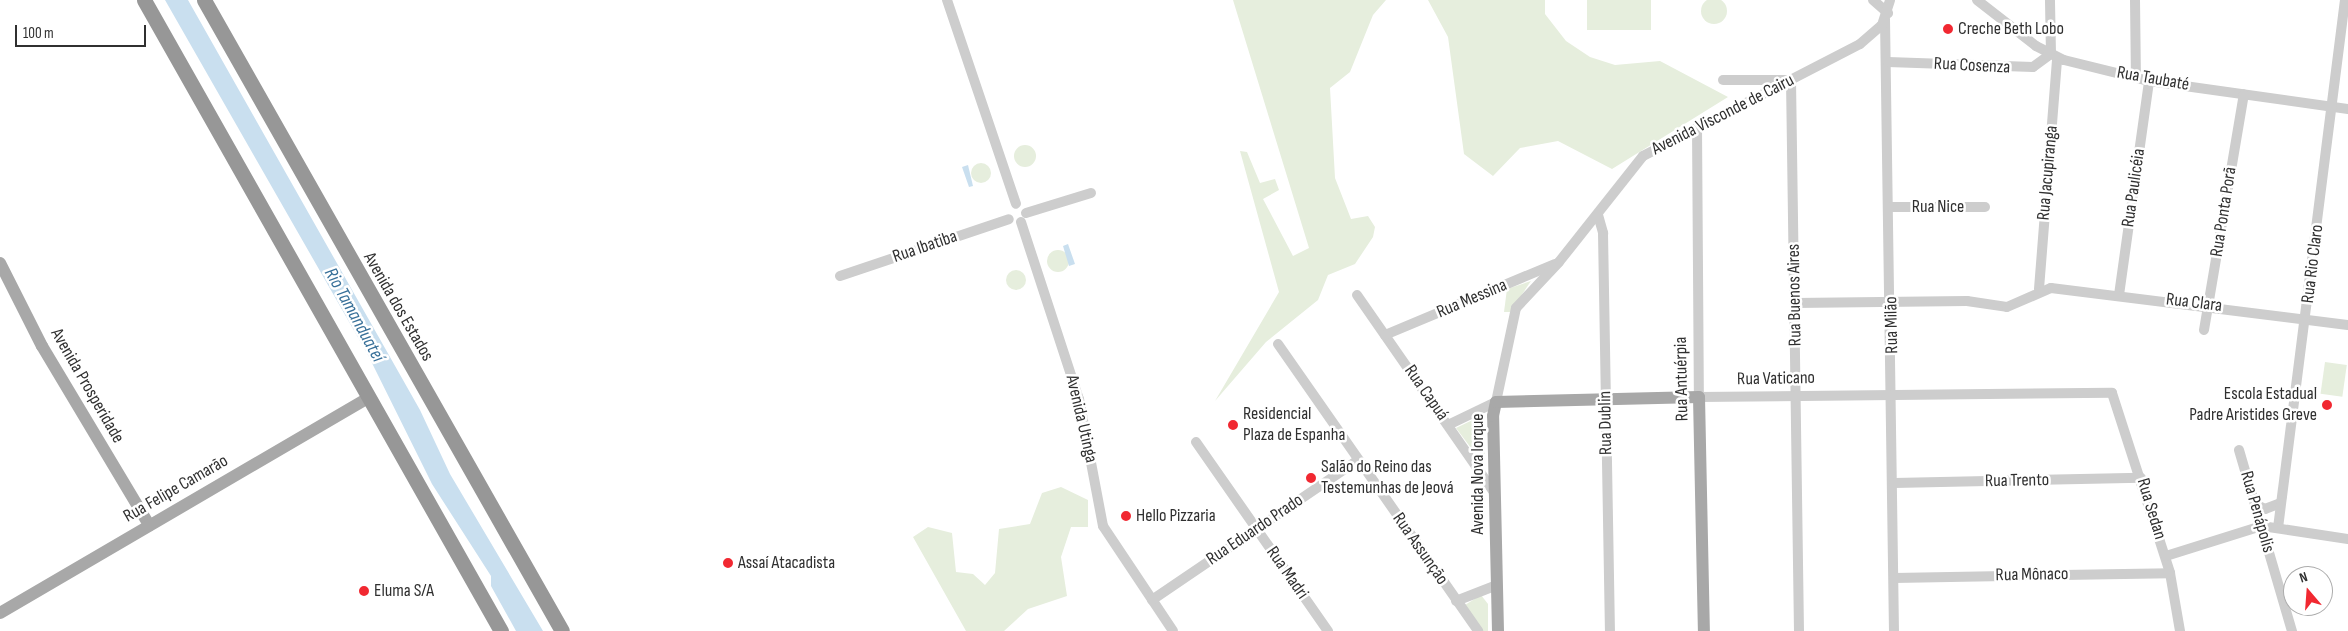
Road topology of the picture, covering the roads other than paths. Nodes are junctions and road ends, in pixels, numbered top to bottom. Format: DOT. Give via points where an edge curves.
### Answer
graph roads {
  1 [pos="144,0"];
  2 [pos="204,0"];
  3 [pos="947,0"];
  4 [pos="1872,0"];
  5 [pos="1890,0"];
  6 [pos="1977,0"];
  7 [pos="2050,0"];
  8 [pos="2135,0"];
  9 [pos="2346,0"];
  10 [pos="1886,16"];
  11 [pos="2346,33"];
  12 [pos="2054,56"];
  13 [pos="1888,62"];
  14 [pos="2136,78"];
  15 [pos="1723,80"];
  16 [pos="1791,80"];
  17 [pos="2149,81"];
  18 [pos="2244,94"];
  19 [pos="2333,107"];
  20 [pos="2348,109"];
  21 [pos="1697,126"];
  22 [pos="1091,193"];
  23 [pos="1016,204"];
  24 [pos="1891,207"];
  25 [pos="1985,207"];
  26 [pos="1598,215"];
  27 [pos="1023,217"];
  28 [pos="1009,219"];
  29 [pos="1559,262"];
  30 [pos="0,263"];
  31 [pos="840,276"];
  32 [pos="2039,289"];
  33 [pos="1358,295"];
  34 [pos="2119,295"];
  35 [pos="1891,301"];
  36 [pos="1795,303"];
  37 [pos="2209,304"];
  38 [pos="1512,318"];
  39 [pos="2306,319"];
  40 [pos="2348,325"];
  41 [pos="2204,330"];
  42 [pos="1386,335"];
  43 [pos="1278,344"];
  44 [pos="2109,391"];
  45 [pos="1894,394"];
  46 [pos="1796,396"];
  47 [pos="370,397"];
  48 [pos="1699,397"];
  49 [pos="1606,400"];
  50 [pos="1496,402"];
  51 [pos="1448,425"];
  52 [pos="1196,442"];
  53 [pos="2239,450"];
  54 [pos="1358,460"];
  55 [pos="2141,478"];
  56 [pos="1894,483"];
  57 [pos="1494,492"];
  58 [pos="2281,503"];
  59 [pos="2255,504"];
  60 [pos="149,525"];
  61 [pos="2262,526"];
  62 [pos="2278,528"];
  63 [pos="1256,529"];
  64 [pos="2348,539"];
  65 [pos="2166,556"];
  66 [pos="2170,572"];
  67 [pos="1894,578"];
  68 [pos="1497,585"];
  69 [pos="1152,600"];
  70 [pos="1456,601"];
  71 [pos="0,613"];
  72 [pos="501,631"];
  73 [pos="562,631"];
  74 [pos="1174,631"];
  75 [pos="1328,631"];
  76 [pos="1478,631"];
  77 [pos="1498,631"];
  78 [pos="1610,631"];
  79 [pos="1704,631"];
  80 [pos="1799,631"];
  81 [pos="1894,631"];
  82 [pos="2180,631"];
  83 [pos="2292,631"];
  1 -- 47 [label="highway"];
  2 -- 73 [label="highway, Avenida dos Estados"];
  3 -- 23 [label="street"];
  4 -- 10 [label="street"];
  5 -- 10 [label="street"];
  6 -- 12 [label="street, Rua Taubaté"];
  7 -- 12 [label="street, Rua Jacupiranga"];
  8 -- 14 [label="street"];
  9 -- 11 [label="street, Rua Rio Claro"];
  10 -- 13 [label="street, Rua Milão"];
  10 -- 16 [label="street, Avenida Visconde de Cairu" via="1867,39"];
  11 -- 19 [label="street, Rua Rio Claro"];
  12 -- 13 [label="street, Rua Cosenza" via="2022,68"];
  12 -- 14 [label="street, Rua Taubaté"];
  12 -- 32 [label="street, Rua Jacupiranga"];
  13 -- 24 [label="street, Rua Milão"];
  14 -- 17 [label="street, Rua Taubaté"];
  15 -- 16 [label="street"];
  16 -- 21 [label="street, Avenida Visconde de Cairu"];
  16 -- 36 [label="street, Rua Buenos Aires"];
  17 -- 18 [label="street, Rua Taubaté"];
  17 -- 34 [label="street, Rua Paulicéia"];
  18 -- 19 [label="street, Rua Taubaté"];
  18 -- 37 [label="street, Rua Ponta Porã"];
  19 -- 20 [label="street, Rua Taubaté"];
  19 -- 39 [label="street, Rua Rio Claro"];
  21 -- 26 [label="street, Avenida Visconde de Cairu" via="1643,156"];
  21 -- 48 [label="street, Rua Antuérpia"];
  22 -- 27 [label="street"];
  23 -- 27 [label="street"];
  23 -- 28 [label="street" via="1009,209"];
  24 -- 25 [label="street, Rua Nice"];
  24 -- 35 [label="street, Rua Milão"];
  26 -- 29 [label="street, Avenida Visconde de Cairu"];
  26 -- 49 [label="street, Rua Dublin" via="1603,233"];
  27 -- 28 [label="street"];
  27 -- 69 [label="street, Avenida Utinga" via="1084,415 1102,526"];
  28 -- 31 [label="street, Rua Ibatiba"];
  29 -- 38 [label="street, Avenida Visconde de Cairu"];
  29 -- 42 [label="street, Rua Messina"];
  30 -- 60 [label="main road, Avenida Prosperidade" via="42,346"];
  32 -- 34 [label="street, Rua Clara"];
  32 -- 35 [label="street" via="2007,307"];
  33 -- 42 [label="street, Rua Capuá"];
  34 -- 37 [label="street, Rua Clara"];
  35 -- 36 [label="street"];
  35 -- 45 [label="street, Rua Milão"];
  36 -- 46 [label="street, Rua Buenos Aires"];
  37 -- 39 [label="street, Rua Clara"];
  37 -- 41 [label="street, Rua Ponta Porã"];
  38 -- 50 [label="street, Avenida Nova Iorque"];
  39 -- 40 [label="street, Rua Clara"];
  39 -- 58 [label="street, Rua Rio Claro"];
  42 -- 51 [label="street, Rua Capuá"];
  43 -- 54 [label="street, Rua Assunção"];
  44 -- 45 [label="street, Rua Vaticano"];
  44 -- 55 [label="street, Rua Sedan" via="2116,398"];
  45 -- 46 [label="street, Rua Vaticano"];
  45 -- 56 [label="street, Rua Milão"];
  46 -- 48 [label="street, Rua Vaticano"];
  46 -- 80 [label="street, Rua Buenos Aires"];
  47 -- 60 [label="main road, Rua Felipe Camarão"];
  47 -- 72 [label="highway"];
  48 -- 49 [label="main road, Rua Vaticano"];
  48 -- 79 [label="main road, Rua Antuérpia"];
  49 -- 50 [label="main road, Rua Vaticano"];
  49 -- 78 [label="street, Rua Dublin"];
  50 -- 51 [label="street, Rua Vaticano"];
  50 -- 57 [label="main road, Avenida Nova Iorque"];
  51 -- 57 [label="street, Rua Capuá"];
  52 -- 63 [label="street, Rua Madri"];
  53 -- 59 [label="street, Rua Penápolis"];
  54 -- 63 [label="street, Rua Eduardo Prado"];
  54 -- 70 [label="street, Rua Assunção"];
  55 -- 56 [label="street, Rua Trento"];
  55 -- 65 [label="street, Rua Sedan"];
  56 -- 67 [label="street, Rua Milão"];
  57 -- 68 [label="main road, Avenida Nova Iorque"];
  58 -- 59 [label="street" via="2265,509"];
  58 -- 62 [label="street, Rua Rio Claro"];
  59 -- 61 [label="street, Rua Penápolis"];
  60 -- 71 [label="main road, Rua Felipe Camarão"];
  61 -- 62 [label="street"];
  61 -- 65 [label="street"];
  61 -- 83 [label="street, Rua Penápolis"];
  62 -- 64 [label="street"];
  63 -- 69 [label="street, Rua Eduardo Prado"];
  63 -- 75 [label="street, Rua Madri"];
  65 -- 66 [label="street, Rua Sedan"];
  66 -- 67 [label="street, Rua Mônaco"];
  66 -- 82 [label="street, Rua Sedan"];
  67 -- 81 [label="street, Rua Milão"];
  68 -- 70 [label="street"];
  68 -- 77 [label="main road, Avenida Nova Iorque"];
  69 -- 74 [label="street, Avenida Utinga"];
  70 -- 76 [label="street, Rua Assunção"];
}
